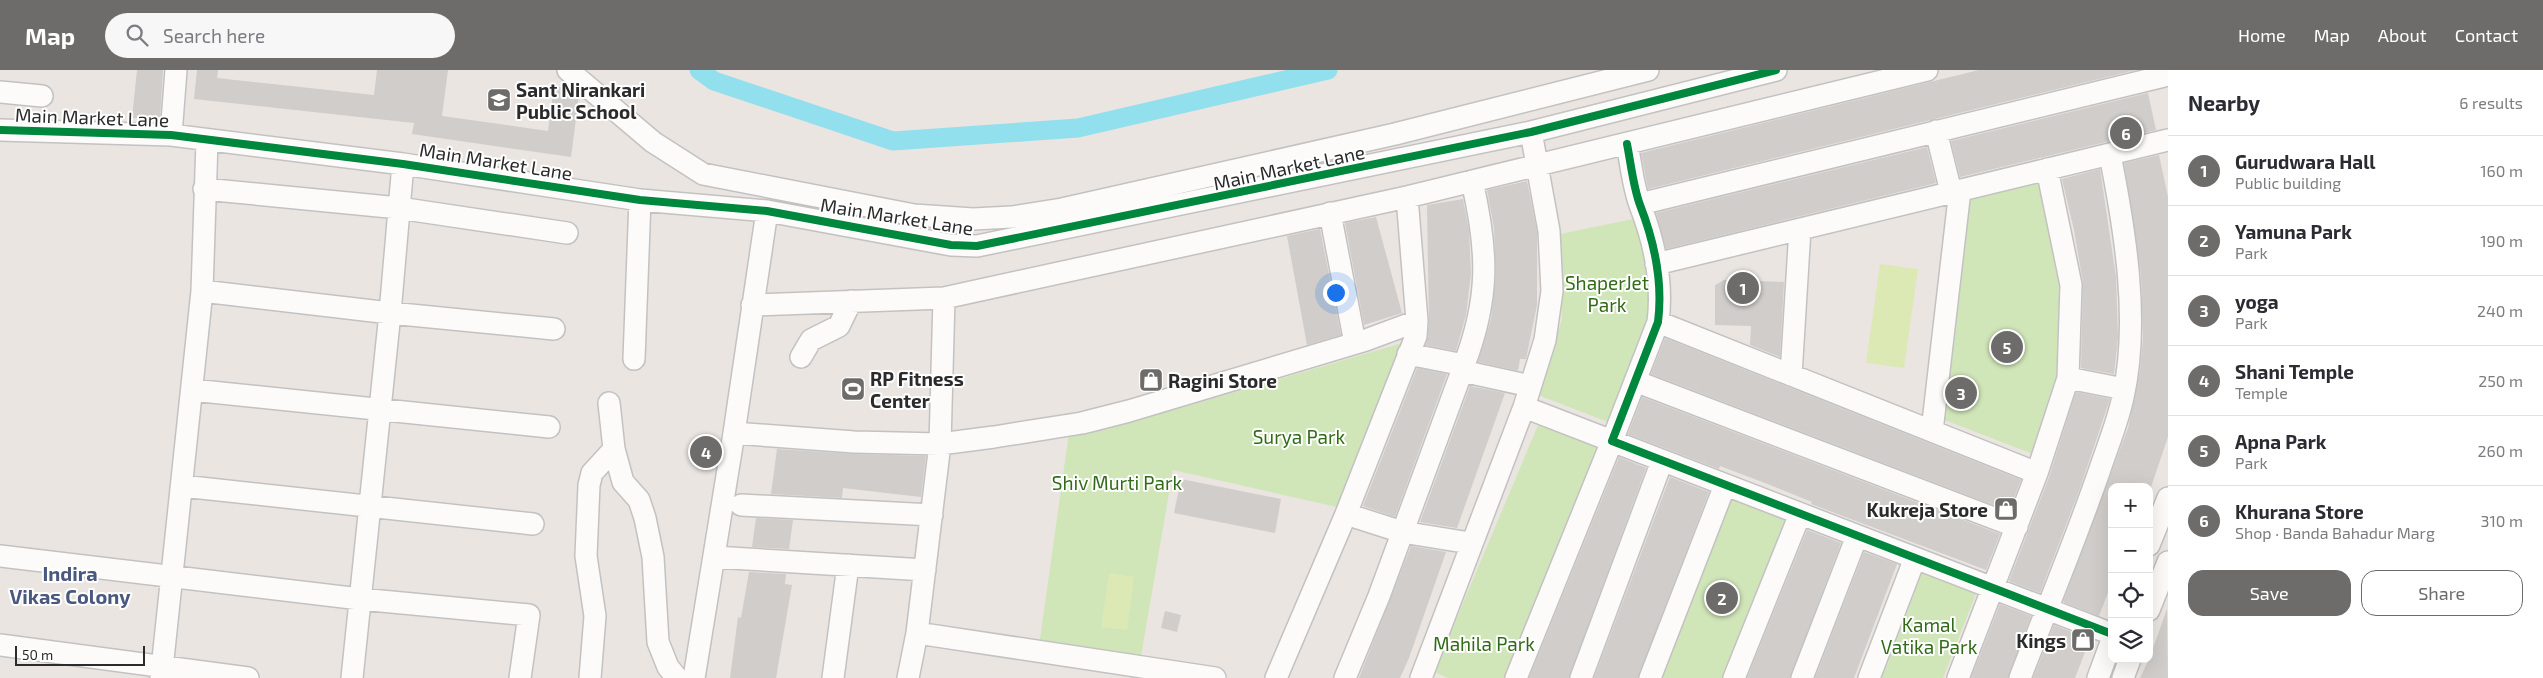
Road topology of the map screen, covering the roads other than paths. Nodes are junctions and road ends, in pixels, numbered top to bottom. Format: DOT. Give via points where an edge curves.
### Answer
graph roads {
  1 [pos="176,70"];
  2 [pos="568,70"];
  3 [pos="1648,70"];
  4 [pos="1776,70"];
  5 [pos="1927,70"];
  6 [pos="2165,80"];
  7 [pos="0,92"];
  8 [pos="42,96"];
  9 [pos="0,130"];
  10 [pos="1936,131"];
  11 [pos="1531,132"];
  12 [pos="171,135"];
  13 [pos="2168,140"];
  14 [pos="207,141"];
  15 [pos="1627,144"];
  16 [pos="2110,156"];
  17 [pos="403,164"];
  18 [pos="1538,165"];
  19 [pos="2046,169"];
  20 [pos="1472,181"];
  21 [pos="204,189"];
  22 [pos="1956,191"];
  23 [pos="1407,197"];
  24 [pos="640,200"];
  25 [pos="1640,204"];
  26 [pos="399,208"];
  27 [pos="767,210"];
  28 [pos="1330,213"];
  29 [pos="1800,229"];
  30 [pos="566,233"];
  31 [pos="1656,264"];
  32 [pos="202,291"];
  33 [pos="944,298"];
  34 [pos="851,302"];
  35 [pos="752,305"];
  36 [pos="390,313"];
  37 [pos="1417,321"];
  38 [pos="1658,322"];
  39 [pos="554,329"];
  40 [pos="1355,343"];
  41 [pos="1408,354"];
  42 [pos="801,357"];
  43 [pos="634,359"];
  44 [pos="1463,368"];
  45 [pos="1791,375"];
  46 [pos="2068,378"];
  47 [pos="1635,380"];
  48 [pos="1530,386"];
  49 [pos="2124,389"];
  50 [pos="192,390"];
  51 [pos="609,403"];
  52 [pos="1524,406"];
  53 [pos="380,411"];
  54 [pos="550,428"];
  55 [pos="1932,431"];
  56 [pos="734,433"];
  57 [pos="1612,441"];
  58 [pos="940,444"];
  59 [pos="614,449"];
  60 [pos="1662,461"];
  61 [pos="2037,473"];
  62 [pos="1725,485"];
  63 [pos="182,486"];
  64 [pos="2168,498"];
  65 [pos="741,504"];
  66 [pos="370,506"];
  67 [pos="1346,514"];
  68 [pos="1800,514"];
  69 [pos="932,515"];
  70 [pos="534,524"];
  71 [pos="2017,527"];
  72 [pos="1402,532"];
  73 [pos="2153,535"];
  74 [pos="1857,536"];
  75 [pos="1470,543"];
  76 [pos="0,556"];
  77 [pos="714,557"];
  78 [pos="1915,558"];
  79 [pos="2168,562"];
  80 [pos="848,565"];
  81 [pos="925,570"];
  82 [pos="172,577"];
  83 [pos="1993,588"];
  84 [pos="360,599"];
  85 [pos="2153,600"];
  86 [pos="2047,609"];
  87 [pos="2108,632"];
  88 [pos="917,633"];
  89 [pos="0,645"];
  90 [pos="2108,651"];
  91 [pos="2129,663"];
  92 [pos="162,672"];
  93 [pos="248,678"];
  94 [pos="352,678"];
  95 [pos="520,678"];
  96 [pos="590,678"];
  97 [pos="677,678"];
  98 [pos="694,678"];
  99 [pos="834,678"];
  100 [pos="908,678"];
  101 [pos="1215,678"];
  102 [pos="1276,678"];
  103 [pos="1345,678"];
  104 [pos="1421,678"];
  105 [pos="1516,678"];
  106 [pos="1581,678"];
  107 [pos="1650,678"];
  108 [pos="1734,678"];
  109 [pos="1802,678"];
  110 [pos="1869,678"];
  111 [pos="1958,678"];
  112 [pos="2020,678"];
  113 [pos="2098,678"];
  114 [pos="2124,678"];
  1 -- 12 [label="street"];
  2 -- 3 [label="street" via="653,142 704,174 905,214 973,219 1062,209 1395,134"];
  4 -- 11 [label="street, Main Market Lane"];
  5 -- 15 [label="street"];
  6 -- 10 [label="street"];
  7 -- 8 [label="street"];
  9 -- 12 [label="street, Main Market Lane"];
  10 -- 22 [label="street"];
  10 -- 25 [label="street"];
  11 -- 18 [label="street"];
  11 -- 27 [label="street, Main Market Lane" via="977,246 951,245"];
  12 -- 14 [label="street, Main Market Lane"];
  13 -- 19 [label="street"];
  14 -- 17 [label="street, Main Market Lane"];
  14 -- 21 [label="street"];
  15 -- 18 [label="street"];
  15 -- 25 [label="street"];
  16 -- 49 [label="street" via="2123,221 2129,277 2129,356"];
  17 -- 24 [label="street, Main Market Lane"];
  17 -- 26 [label="street"];
  18 -- 20 [label="street"];
  18 -- 48 [label="street" via="1549,231 1552,291 1545,340"];
  19 -- 22 [label="street"];
  19 -- 46 [label="street" via="2071,285"];
  20 -- 23 [label="street"];
  20 -- 44 [label="street" via="1482,224 1484,267 1482,307"];
  21 -- 26 [label="street"];
  21 -- 32 [label="street"];
  22 -- 29 [label="street"];
  22 -- 55 [label="street"];
  23 -- 28 [label="street"];
  23 -- 37 [label="street"];
  24 -- 27 [label="street, Main Market Lane"];
  24 -- 43 [label="street"];
  25 -- 31 [label="street"];
  26 -- 30 [label="street"];
  26 -- 36 [label="street"];
  27 -- 35 [label="street"];
  28 -- 33 [label="street"];
  28 -- 40 [label="street"];
  29 -- 31 [label="street"];
  29 -- 45 [label="street"];
  31 -- 38 [label="street" via="1664,295"];
  32 -- 36 [label="street"];
  32 -- 50 [label="street"];
  33 -- 34 [label="street"];
  33 -- 58 [label="street"];
  34 -- 35 [label="street"];
  34 -- 42 [label="street" via="839,326 811,340"];
  35 -- 56 [label="street"];
  36 -- 39 [label="street"];
  36 -- 53 [label="street"];
  37 -- 40 [label="street"];
  37 -- 41 [label="street" via="1416,336"];
  38 -- 45 [label="street"];
  38 -- 47 [label="street"];
  40 -- 58 [label="street" via="1082,423"];
  41 -- 44 [label="street"];
  41 -- 67 [label="street"];
  44 -- 48 [label="street"];
  44 -- 72 [label="street"];
  45 -- 55 [label="street"];
  46 -- 49 [label="street"];
  46 -- 61 [label="street"];
  47 -- 57 [label="street"];
  47 -- 71 [label="street"];
  48 -- 52 [label="street"];
  49 -- 86 [label="street" via="2084,516"];
  50 -- 53 [label="street"];
  50 -- 63 [label="street"];
  51 -- 59 [label="street"];
  52 -- 57 [label="street"];
  52 -- 75 [label="street"];
  53 -- 54 [label="street"];
  53 -- 66 [label="street"];
  55 -- 61 [label="street"];
  56 -- 58 [label="street" via="854,442"];
  56 -- 77 [label="street"];
  57 -- 60 [label="street"];
  57 -- 105 [label="street"];
  58 -- 69 [label="street"];
  59 -- 96 [label="street" via="592,474 589,485 586,556 595,616"];
  59 -- 97 [label="street" via="623,482 639,500 648,527 658,642 668,667"];
  60 -- 62 [label="street"];
  60 -- 106 [label="street"];
  61 -- 71 [label="street"];
  62 -- 68 [label="street"];
  62 -- 107 [label="street"];
  63 -- 66 [label="street"];
  63 -- 82 [label="street"];
  64 -- 73 [label="street"];
  65 -- 69 [label="street"];
  66 -- 70 [label="street"];
  66 -- 84 [label="street"];
  67 -- 72 [label="street"];
  67 -- 102 [label="street"];
  68 -- 74 [label="street"];
  68 -- 108 [label="street"];
  69 -- 81 [label="street"];
  71 -- 83 [label="street"];
  72 -- 75 [label="street"];
  72 -- 103 [label="street"];
  74 -- 78 [label="street"];
  74 -- 109 [label="street"];
  75 -- 104 [label="street"];
  76 -- 82 [label="street"];
  77 -- 80 [label="street"];
  77 -- 98 [label="street"];
  78 -- 83 [label="street"];
  78 -- 110 [label="street"];
  79 -- 85 [label="street"];
  80 -- 81 [label="street"];
  80 -- 99 [label="street"];
  81 -- 88 [label="street"];
  82 -- 84 [label="street"];
  82 -- 92 [label="street"];
  83 -- 86 [label="street"];
  83 -- 111 [label="street"];
  84 -- 94 [label="street"];
  84 -- 95 [label="street" via="529,615"];
  86 -- 87 [label="street"];
  86 -- 112 [label="street"];
  88 -- 100 [label="street"];
  88 -- 101 [label="street"];
  89 -- 92 [label="street"];
  90 -- 113 [label="street"];
  91 -- 114 [label="street"];
  92 -- 93 [label="street"];
}
